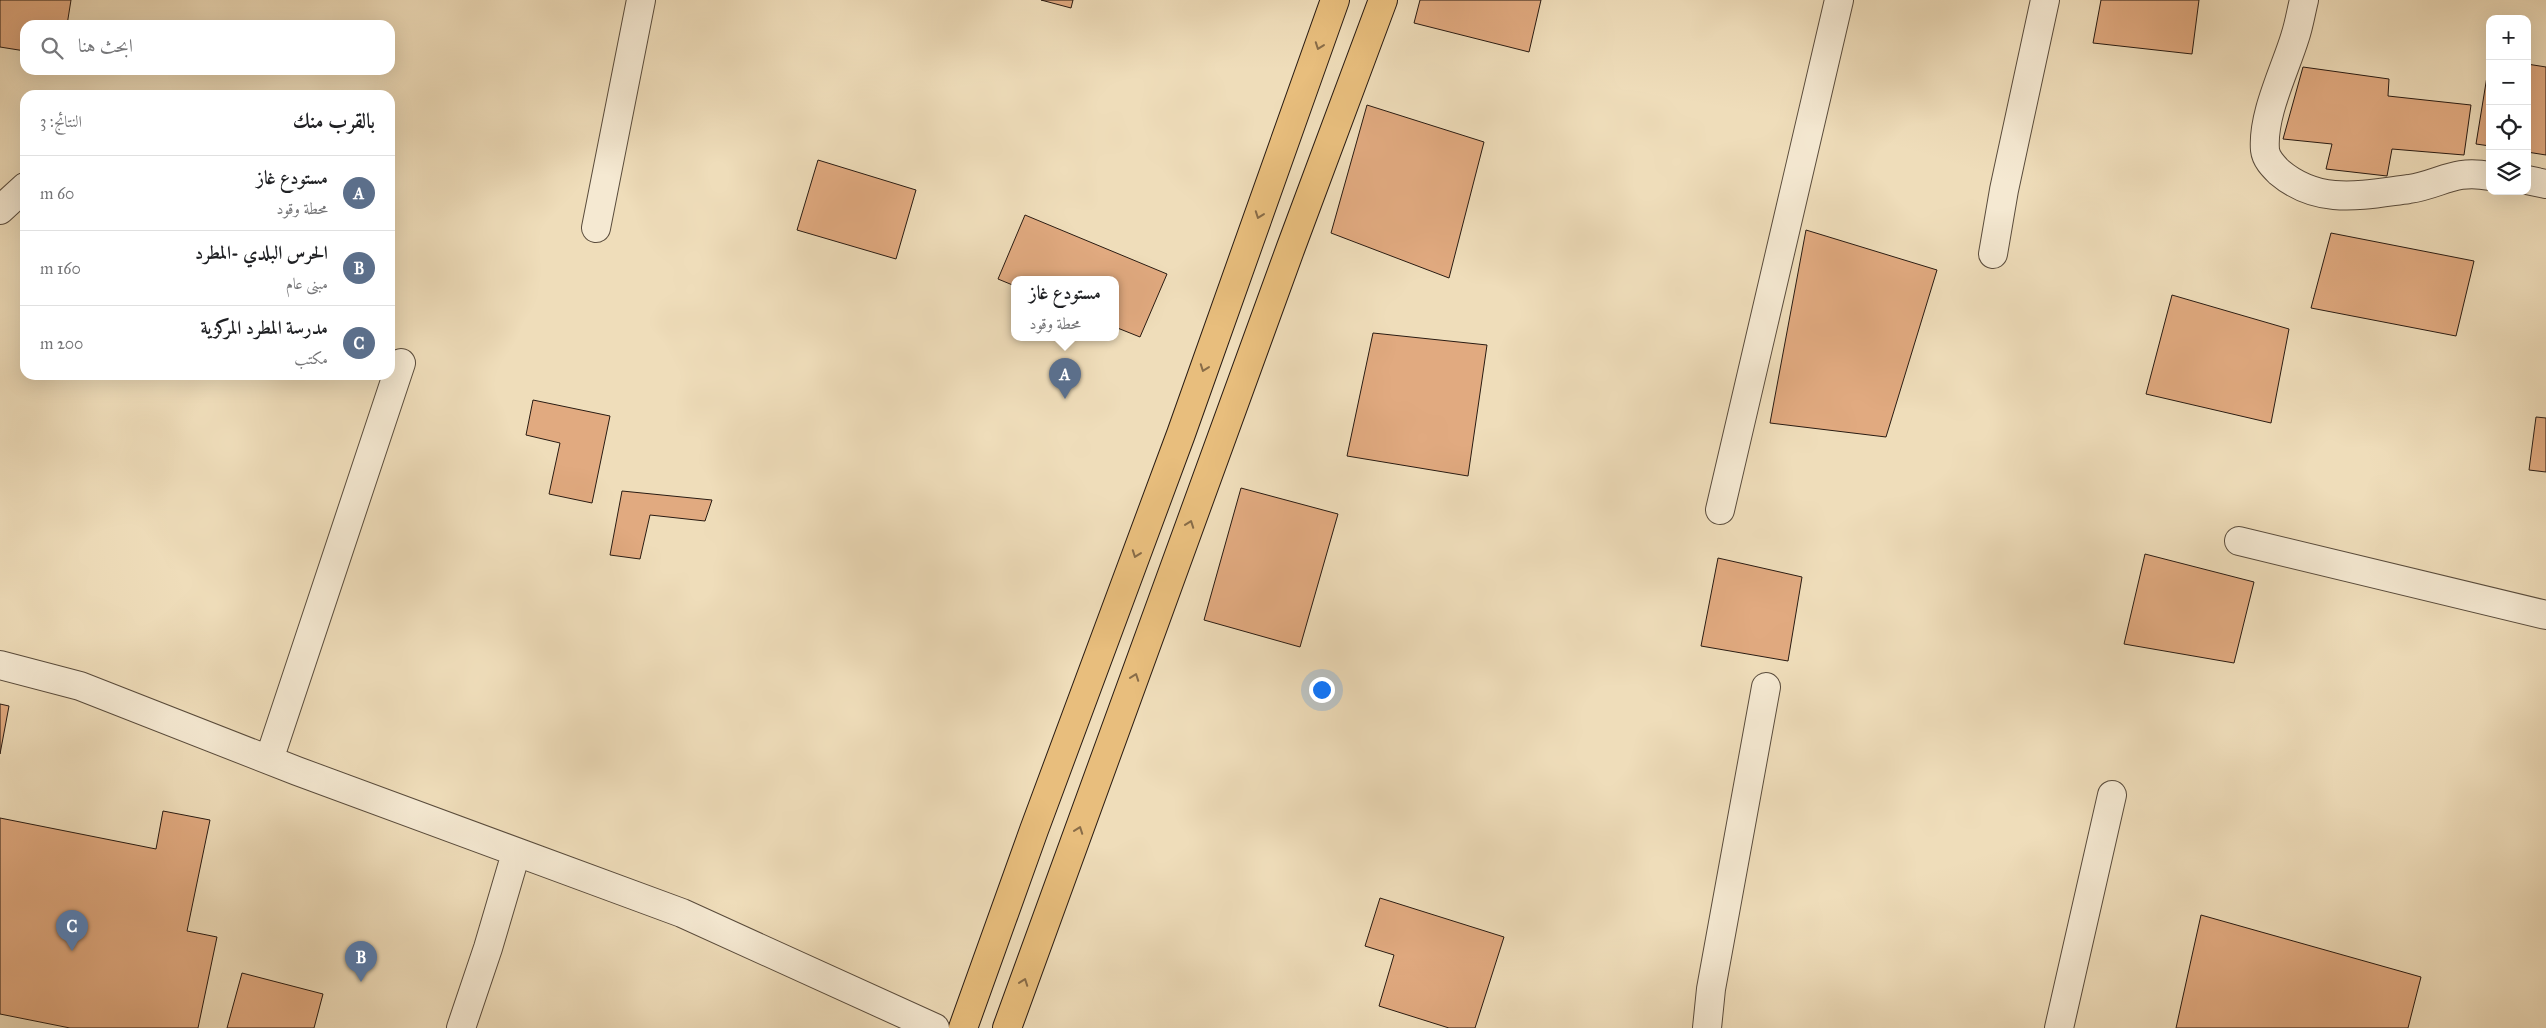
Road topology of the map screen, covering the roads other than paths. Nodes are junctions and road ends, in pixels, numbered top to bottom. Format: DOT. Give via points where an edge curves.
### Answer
graph roads {
  1 [pos="642,0"];
  2 [pos="1336,0"];
  3 [pos="1383,0"];
  4 [pos="1839,0"];
  5 [pos="2045,0"];
  6 [pos="2304,0"];
  7 [pos="2486,176"];
  8 [pos="2531,181"];
  9 [pos="2546,184"];
  10 [pos="1270,185"];
  11 [pos="20,192"];
  12 [pos="1309,199"];
  13 [pos="0,210"];
  14 [pos="596,228"];
  15 [pos="1993,254"];
  16 [pos="401,363"];
  17 [pos="1720,510"];
  18 [pos="2240,541"];
  19 [pos="2546,615"];
  20 [pos="0,665"];
  21 [pos="1766,687"];
  22 [pos="269,760"];
  23 [pos="2112,795"];
  24 [pos="516,853"];
  25 [pos="461,1028"];
  26 [pos="935,1028"];
  27 [pos="963,1028"];
  28 [pos="1007,1028"];
  29 [pos="1707,1028"];
  30 [pos="2058,1028"];
  1 -- 14 [label="street"];
  2 -- 10 [label="main road, one-way"];
  3 -- 12 [label="main road"];
  4 -- 17 [label="street"];
  5 -- 15 [label="street"];
  6 -- 7 [label="street" via="2296,36 2268,122 2265,150 2272,165 2308,190 2334,196 2412,188 2457,174"];
  8 -- 9 [label="street"];
  10 -- 12 [label="main road"];
  10 -- 27 [label="main road, one-way"];
  11 -- 13 [label="street"];
  28 -- 12 [label="main road, one-way"];
  16 -- 22 [label="street"];
  18 -- 19 [label="street"];
  20 -- 22 [label="street" via="80,686"];
  21 -- 29 [label="street" via="1711,989"];
  22 -- 24 [label="street"];
  23 -- 30 [label="street"];
  24 -- 25 [label="street"];
  24 -- 26 [label="street" via="682,913"];
}
